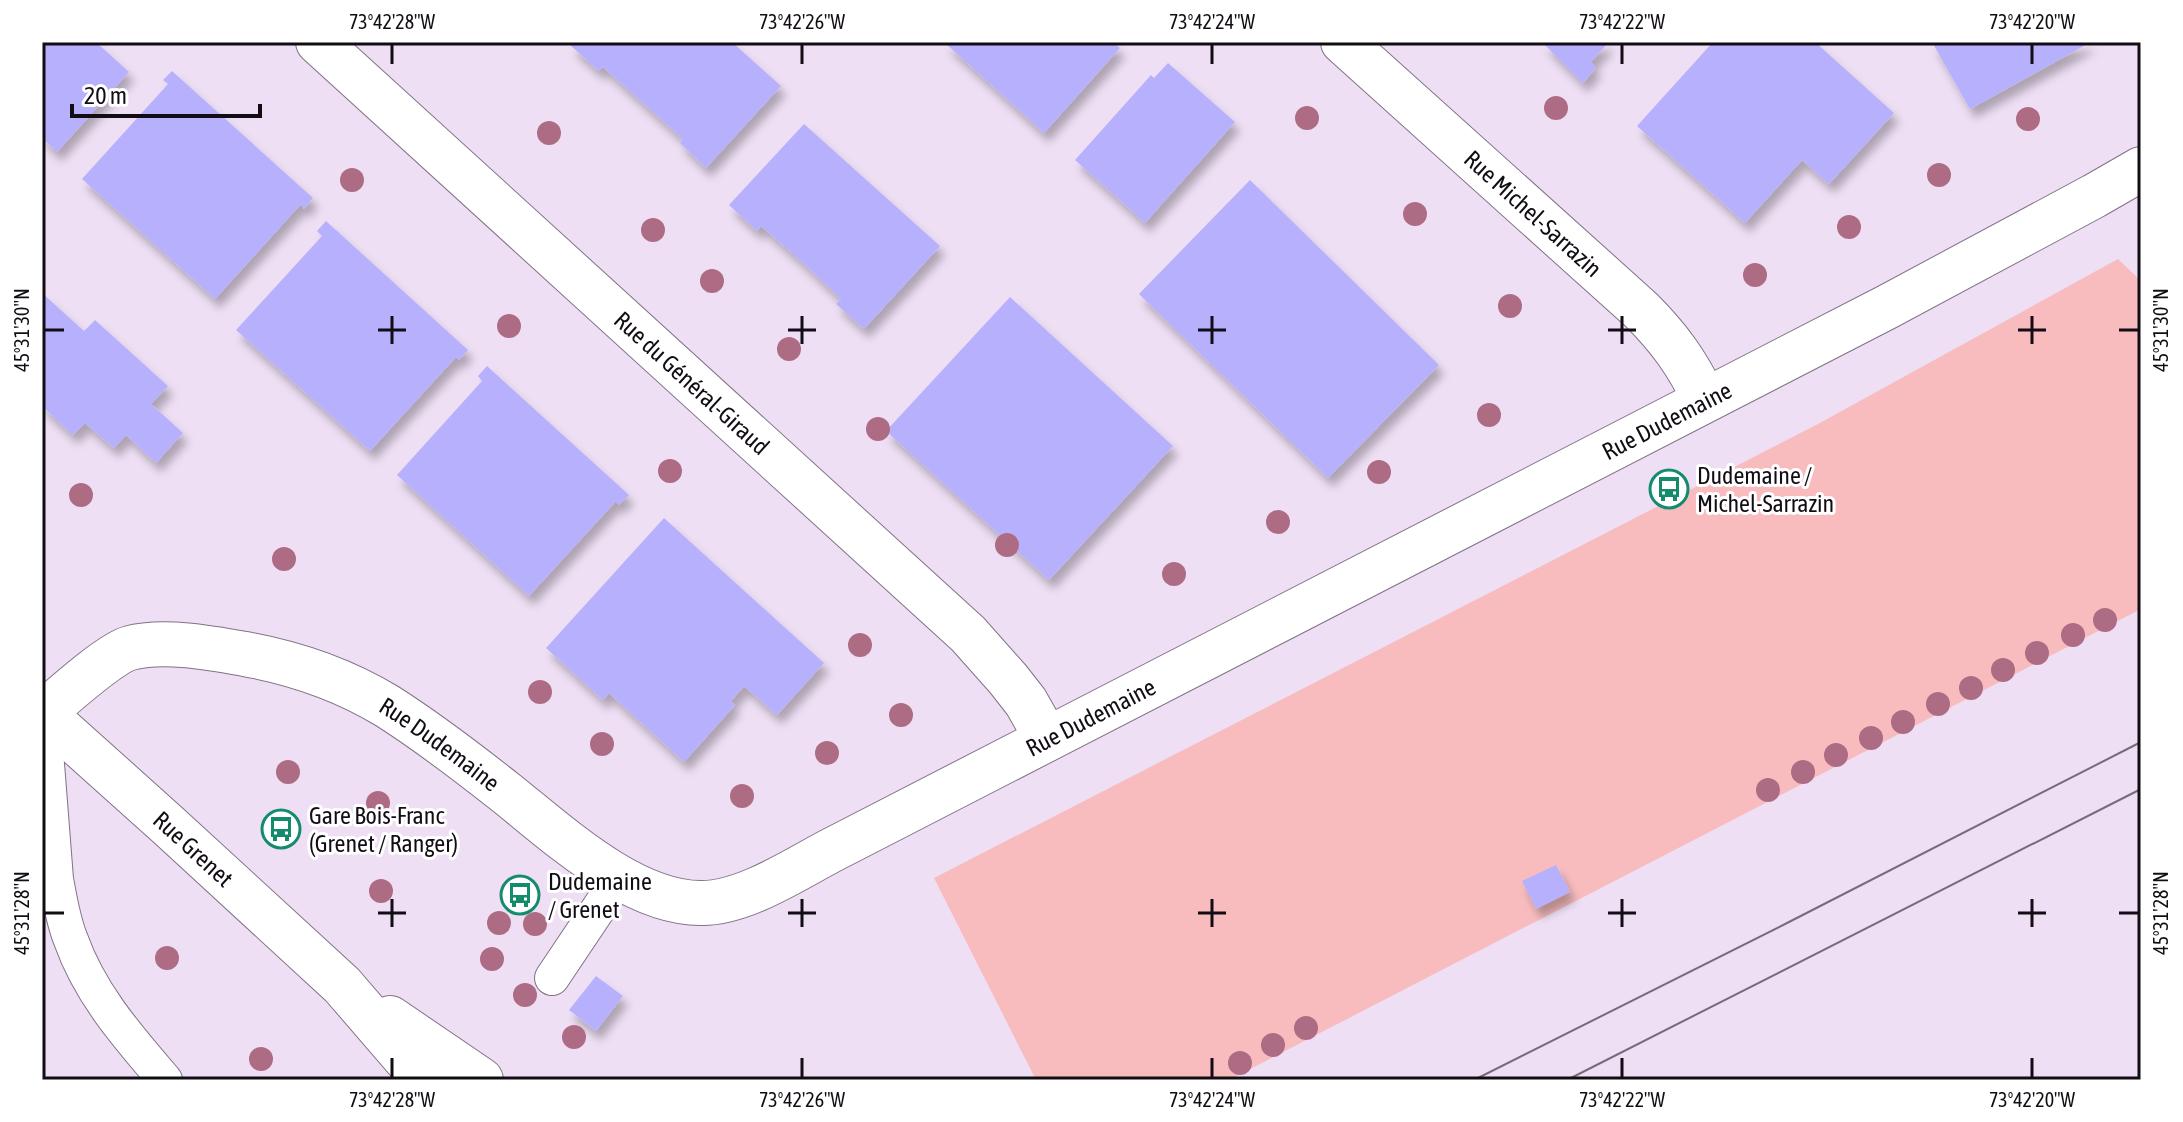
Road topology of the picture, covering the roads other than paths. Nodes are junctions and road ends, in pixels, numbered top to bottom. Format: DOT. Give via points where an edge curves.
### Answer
graph roads {
  1 [pos="318,42"];
  2 [pos="1343,42"];
  3 [pos="2141,169"];
  4 [pos="1705,400"];
  5 [pos="42,713"];
  6 [pos="1047,739"];
  7 [pos="619,878"];
  8 [pos="552,978"];
  9 [pos="342,985"];
  10 [pos="165,1080"];
  11 [pos="424,1080"];
  12 [pos="481,1080"];
  1 -- 6 [label="street, Rue du Général-Giraud" via="968,634 1026,702"];
  2 -- 4 [label="street, Rue Michel-Sarrazin" via="1641,310 1667,337"];
  3 -- 4 [label="street, Rue Dudemaine"];
  4 -- 6 [label="street, Rue Dudemaine"];
  5 -- 7 [label="street, Rue Dudemaine" via="128,648 183,646 278,660 354,688 386,706"];
  5 -- 9 [label="street, Rue Grenet"];
  5 -- 10 [label="lane" via="56,879 70,940 111,1016"];
  6 -- 7 [label="street, Rue Dudemaine" via="770,882 726,899 668,899"];
  7 -- 8 [label="lane"];
  9 -- 11 [label="street, Rue Grenet"];
  9 -- 12 [label="street, Rue Grenet"];
}
